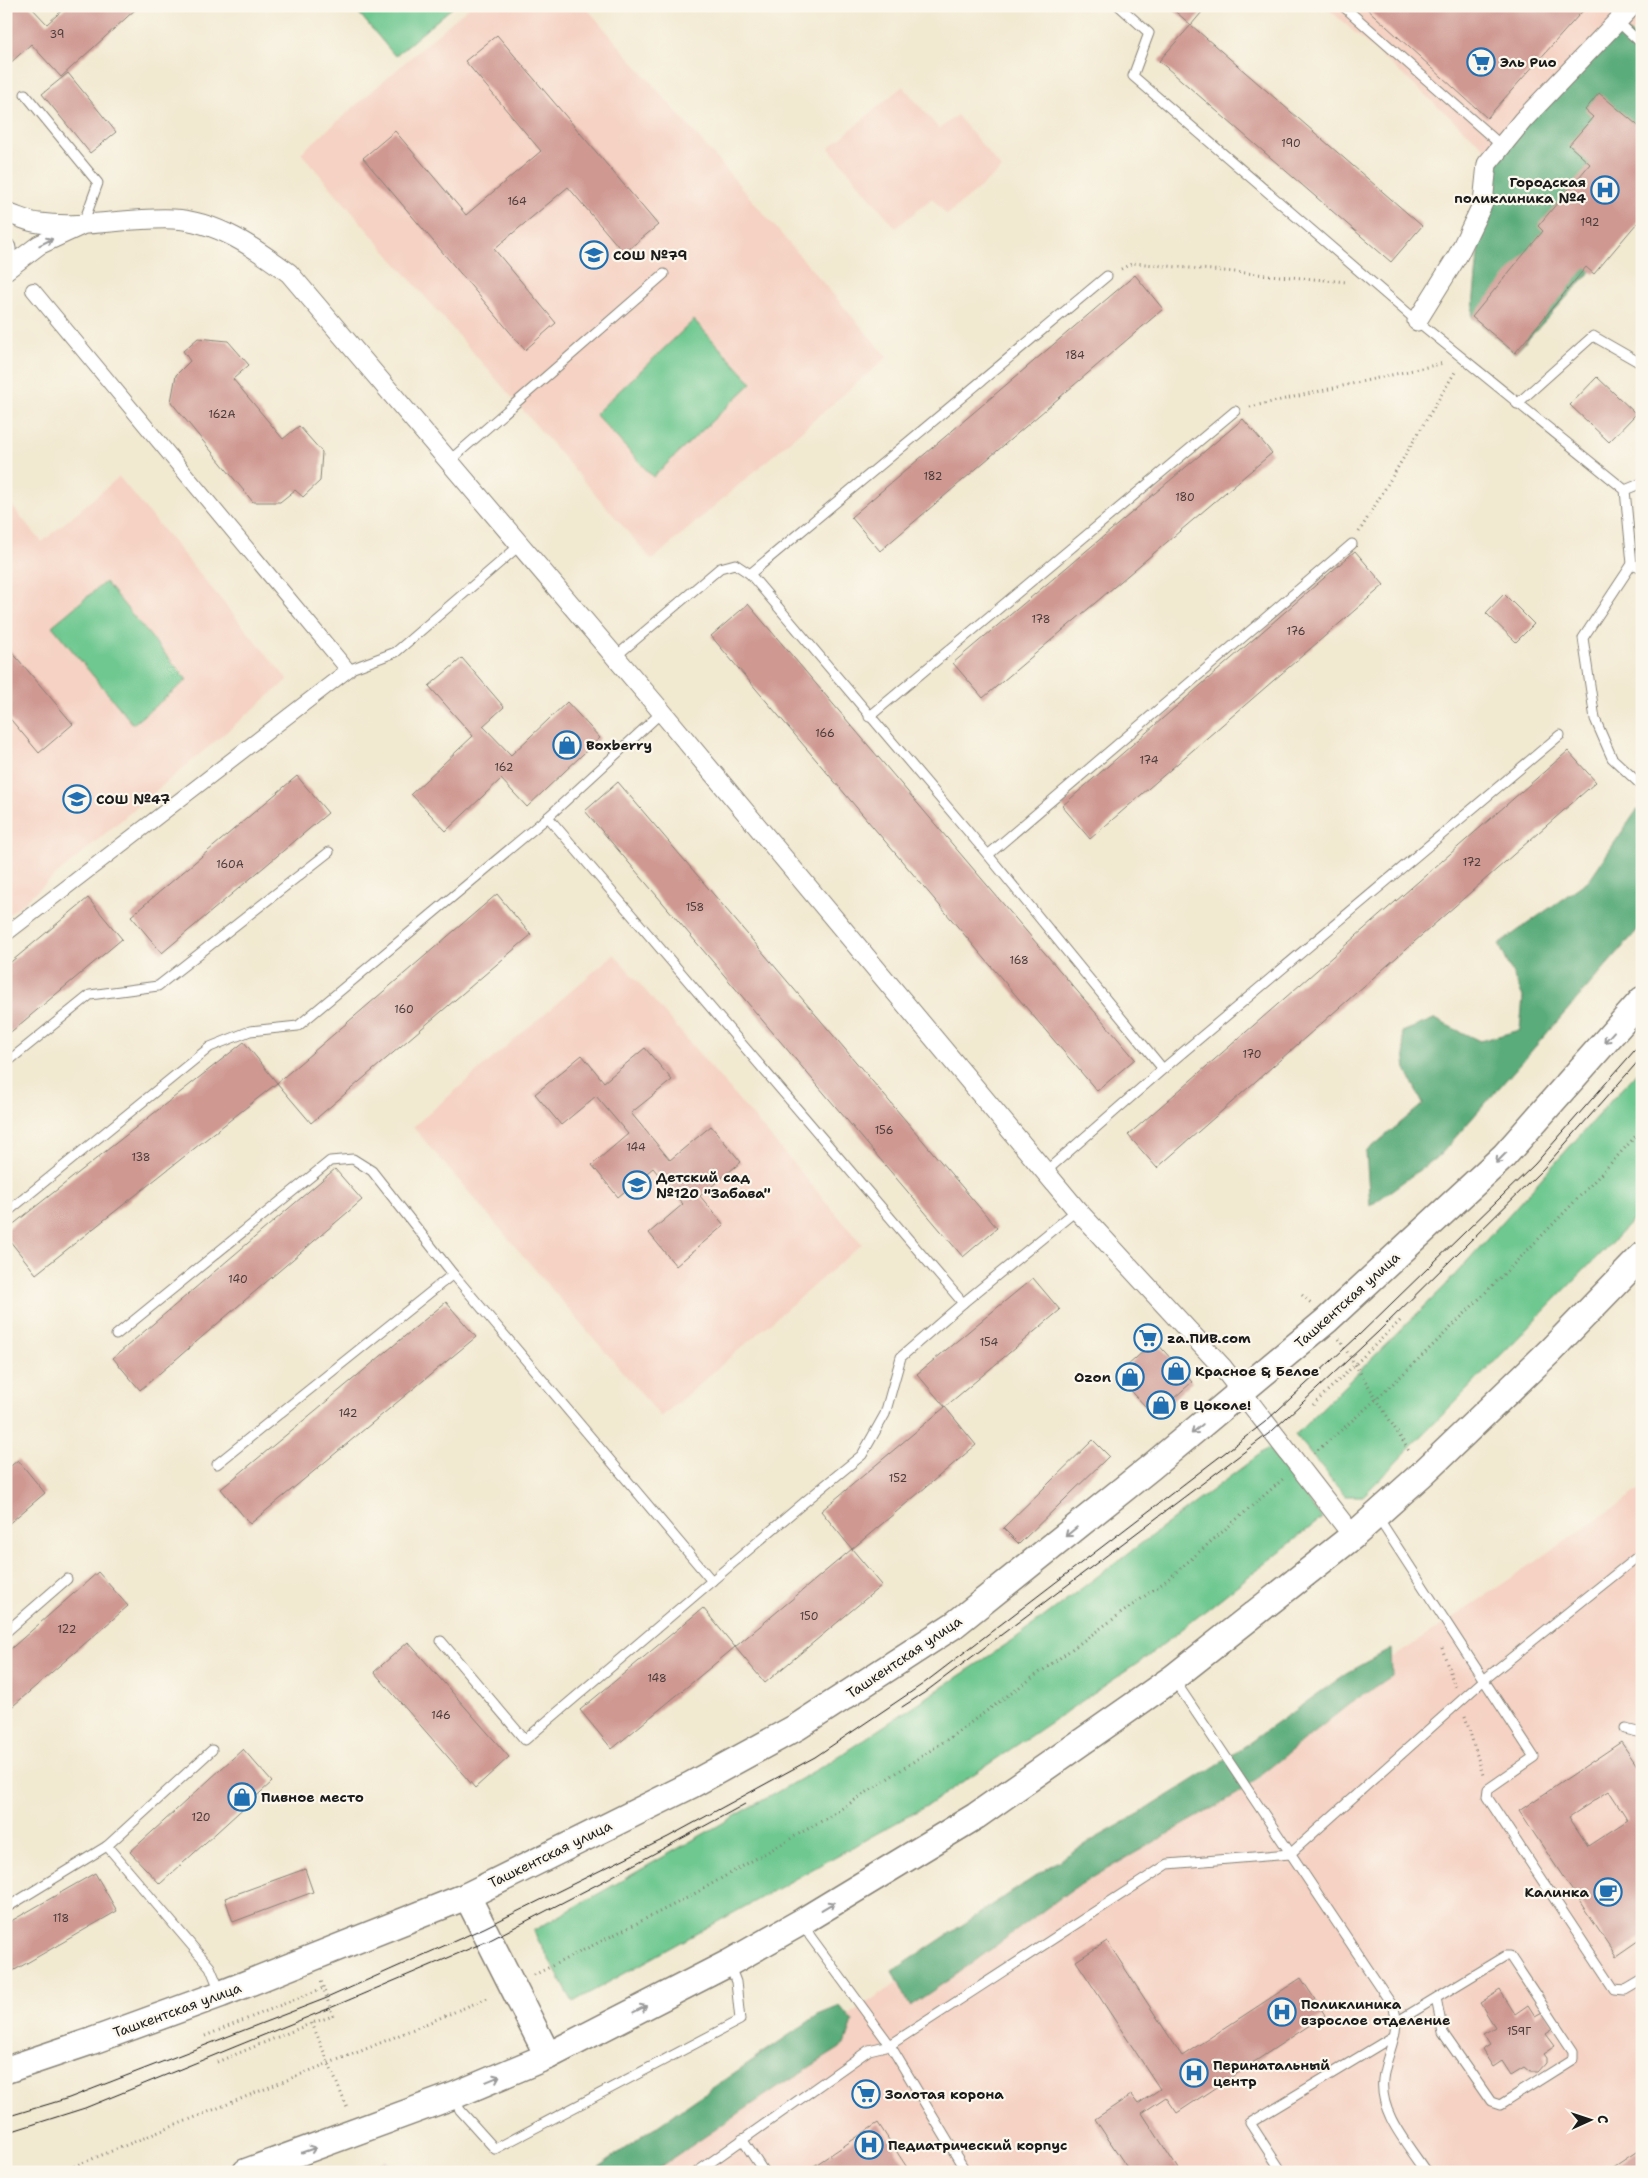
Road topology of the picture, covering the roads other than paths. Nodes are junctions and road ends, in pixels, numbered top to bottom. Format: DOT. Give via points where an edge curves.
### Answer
graph roads {
  1 [pos="1119,6"];
  2 [pos="1343,6"];
  3 [pos="1632,6"];
  4 [pos="1617,22"];
  5 [pos="1642,44"];
  6 [pos="25,94"];
  7 [pos="1502,146"];
  8 [pos="6,213"];
  9 [pos="83,224"];
  10 [pos="6,248"];
  11 [pos="6,256"];
  12 [pos="6,270"];
  13 [pos="664,274"];
  14 [pos="1107,276"];
  15 [pos="33,290"];
  16 [pos="1417,321"];
  17 [pos="1642,364"];
  18 [pos="1517,404"];
  19 [pos="1235,411"];
  20 [pos="449,461"];
  21 [pos="1642,483"];
  22 [pos="1625,490"];
  23 [pos="1352,544"];
  24 [pos="520,545"];
  25 [pos="1632,564"];
  26 [pos="1642,568"];
  27 [pos="750,574"];
  28 [pos="615,657"];
  29 [pos="348,670"];
  30 [pos="662,712"];
  31 [pos="869,717"];
  32 [pos="1560,735"];
  33 [pos="1642,786"];
  34 [pos="548,817"];
  35 [pos="329,852"];
  36 [pos="988,855"];
  37 [pos="6,934"];
  38 [pos="1642,1000"];
  39 [pos="6,1062"];
  40 [pos="1163,1069"];
  41 [pos="1045,1172"];
  42 [pos="1076,1210"];
  43 [pos="6,1213"];
  44 [pos="1642,1256"];
  45 [pos="453,1274"];
  46 [pos="963,1303"];
  47 [pos="116,1335"];
  48 [pos="1242,1392"];
  49 [pos="217,1464"];
  50 [pos="1377,1516"];
  51 [pos="1353,1536"];
  52 [pos="1642,1553"];
  53 [pos="67,1579"];
  54 [pos="712,1581"];
  55 [pos="6,1632"];
  56 [pos="441,1641"];
  57 [pos="1173,1678"];
  58 [pos="1485,1679"];
  59 [pos="1626,1729"];
  60 [pos="1642,1733"];
  61 [pos="212,1750"];
  62 [pos="107,1846"];
  63 [pos="1290,1854"];
  64 [pos="467,1896"];
  65 [pos="6,1908"];
  66 [pos="803,1921"];
  67 [pos="729,1963"];
  68 [pos="1642,1980"];
  69 [pos="221,1994"];
  70 [pos="1436,1998"];
  71 [pos="1398,2021"];
  72 [pos="1394,2036"];
  73 [pos="890,2046"];
  74 [pos="548,2056"];
  75 [pos="6,2070"];
  76 [pos="453,2096"];
  77 [pos="742,2138"];
  78 [pos="246,2172"];
  79 [pos="697,2172"];
  80 [pos="764,2172"];
  81 [pos="966,2172"];
  82 [pos="1282,2172"];
  83 [pos="1426,2172"];
  1 -- 16 [label="lane" via="1149,33 1133,76"];
  2 -- 7 [label="lane"];
  3 -- 4 [label="street"];
  4 -- 5 [label="lane"];
  4 -- 7 [label="street"];
  6 -- 9 [label="lane" via="98,183"];
  7 -- 16 [label="street" via="1487,164 1483,203 1462,247"];
  8 -- 9 [label="street" via="38,223"];
  12 -- 9 [label="street, one-way" via="39,245"];
  9 -- 20 [label="street" via="174,219 212,227 254,248 289,273"];
  10 -- 11 [label="street"];
  13 -- 20 [label="lane"];
  14 -- 27 [label="lane"];
  15 -- 29 [label="street"];
  16 -- 18 [label="lane"];
  17 -- 18 [label="lane" via="1593,336"];
  18 -- 22 [label="lane"];
  19 -- 31 [label="lane"];
  20 -- 24 [label="street"];
  21 -- 22 [label="lane"];
  22 -- 25 [label="lane"];
  23 -- 36 [label="lane"];
  24 -- 28 [label="street"];
  24 -- 29 [label="lane" via="396,652"];
  25 -- 26 [label="lane"];
  25 -- 33 [label="lane" via="1583,638 1596,719 1612,758"];
  27 -- 28 [label="lane" via="735,564 720,568"];
  27 -- 31 [label="lane"];
  28 -- 30 [label="street"];
  29 -- 37 [label="street"];
  30 -- 34 [label="lane"];
  30 -- 41 [label="street"];
  31 -- 36 [label="lane"];
  32 -- 40 [label="lane"];
  34 -- 43 [label="lane" via="298,1026 250,1031 210,1048"];
  34 -- 46 [label="lane"];
  35 -- 39 [label="lane" via="158,986 90,995"];
  36 -- 40 [label="lane"];
  38 -- 48 [label="main road, Ташкентская улица, one-way" via="1504,1156 1327,1320"];
  40 -- 41 [label="lane"];
  41 -- 42 [label="street"];
  42 -- 46 [label="lane"];
  42 -- 48 [label="street"];
  44 -- 50 [label="main road" via="1550,1351"];
  45 -- 47 [label="lane" via="372,1171 353,1159 330,1161"];
  45 -- 49 [label="lane"];
  45 -- 54 [label="lane"];
  46 -- 54 [label="lane" via="901,1357 885,1414 862,1455"];
  48 -- 51 [label="street"];
  48 -- 64 [label="main road, Ташкентская улица, one-way" via="938,1636 789,1732"];
  50 -- 51 [label="main road"];
  50 -- 58 [label="lane"];
  51 -- 57 [label="main road"];
  52 -- 58 [label="lane"];
  53 -- 55 [label="lane"];
  54 -- 56 [label="lane" via="525,1740"];
  57 -- 63 [label="lane"];
  66 -- 57 [label="main road, one-way" via="976,1816"];
  58 -- 63 [label="lane"];
  58 -- 68 [label="lane" via="1534,1757 1488,1789 1487,1797 1614,1989 1625,1990"];
  59 -- 60 [label="lane"];
  61 -- 62 [label="lane"];
  62 -- 65 [label="lane"];
  62 -- 69 [label="lane" via="210,1967"];
  63 -- 71 [label="lane" via="1381,1986"];
  63 -- 73 [label="lane" via="1168,1864"];
  64 -- 69 [label="main road, Ташкентская улица"];
  64 -- 74 [label="main road"];
  66 -- 67 [label="main road"];
  66 -- 73 [label="lane" via="810,1936"];
  74 -- 67 [label="main road, one-way"];
  67 -- 76 [label="lane" via="736,1982 740,2020 495,2149 460,2110"];
  69 -- 75 [label="main road, Ташкентская улица"];
  70 -- 70 [label="lane" via="1510,1956 1573,2051 1573,2058 1500,2105 1491,2102 1443,2033"];
  70 -- 71 [label="lane"];
  71 -- 72 [label="lane"];
  72 -- 82 [label="lane" via="1250,2123"];
  72 -- 83 [label="lane" via="1383,2080 1386,2111"];
  73 -- 77 [label="lane" via="869,2050"];
  73 -- 81 [label="lane"];
  76 -- 74 [label="main road, one-way"];
  78 -- 76 [label="main road, one-way"];
  77 -- 79 [label="lane"];
  77 -- 80 [label="lane"];
}
